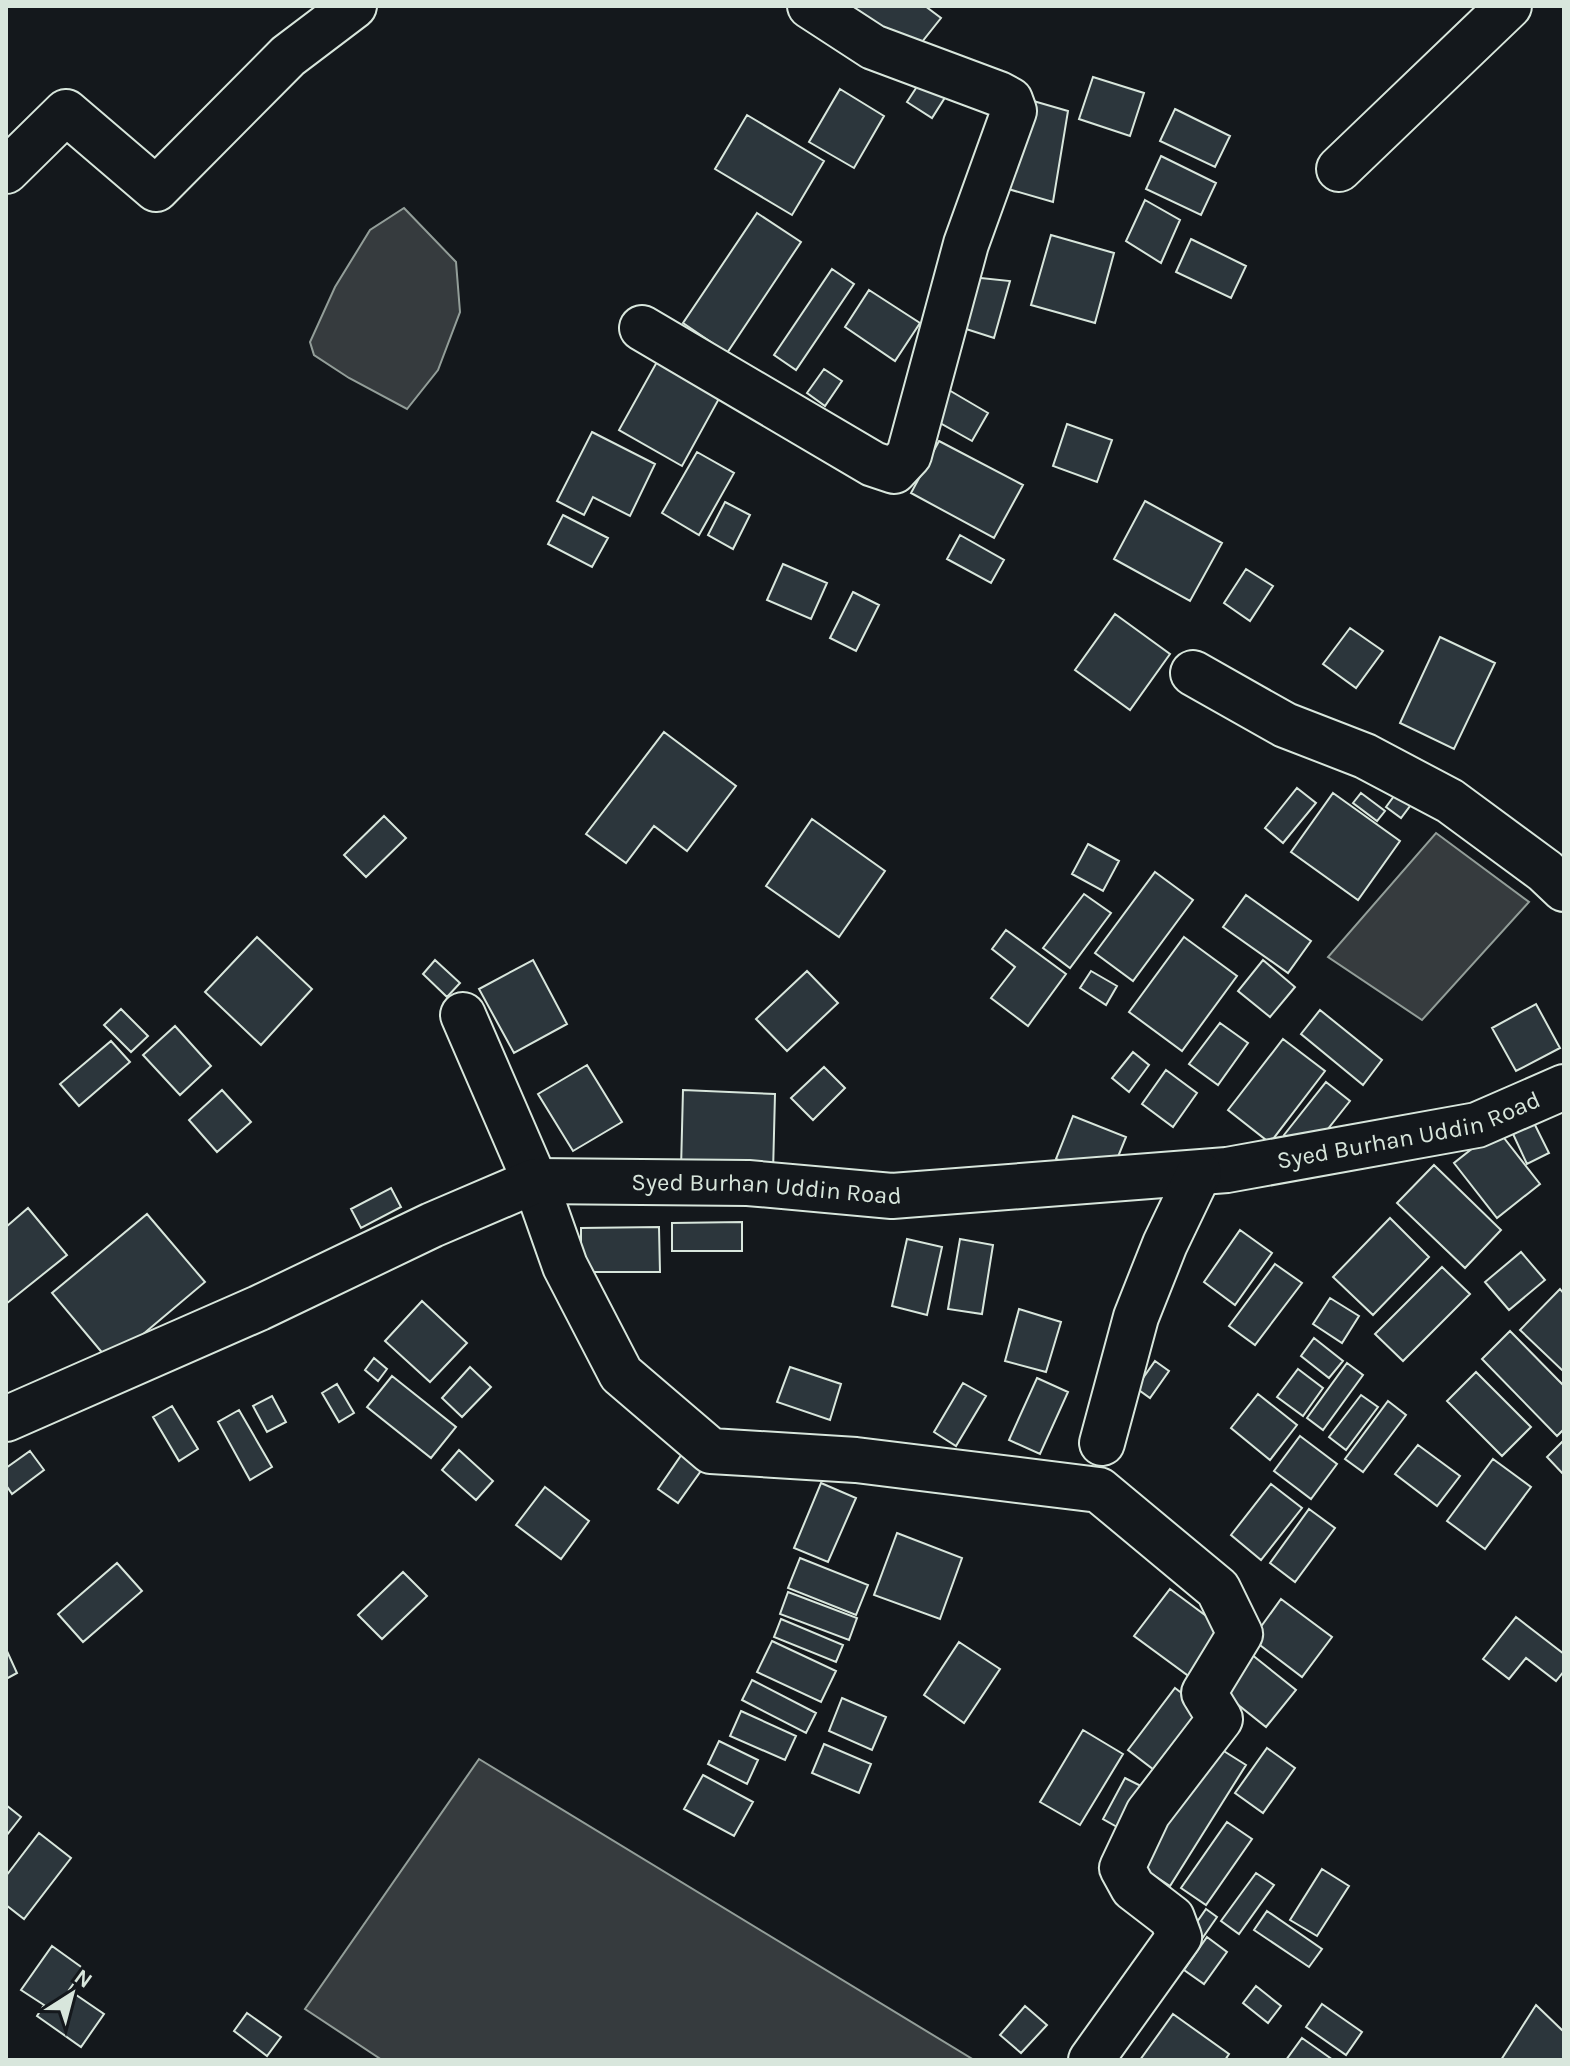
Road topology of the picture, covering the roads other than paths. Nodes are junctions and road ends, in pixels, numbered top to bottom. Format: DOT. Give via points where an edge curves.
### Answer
graph roads {
  1 [pos="354,6"];
  2 [pos="810,6"];
  3 [pos="1509,6"];
  4 [pos="1339,169"];
  5 [pos="6,171"];
  6 [pos="642,328"];
  7 [pos="1193,673"];
  8 [pos="1564,889"];
  9 [pos="463,1015"];
  10 [pos="1564,1087"];
  11 [pos="1199,1173"];
  12 [pos="535,1181"];
  13 [pos="6,1419"];
  14 [pos="1102,1443"];
  15 [pos="1091,2060"];
  1 -- 5 [label="street" via="288,56 156,189 66,112"];
  2 -- 6 [label="street" via="873,47 999,94 1010,100 1014,111 966,244 909,455 894,471 873,464"];
  3 -- 4 [label="street"];
  7 -- 8 [label="street" via="1285,725 1365,756 1450,801"];
  9 -- 12 [label="street"];
  10 -- 11 [label="street, Syed Burhan Uddin Road" via="1477,1125"];
  11 -- 12 [label="street, Syed Burhan Uddin Road" via="892,1196 748,1183"];
  11 -- 14 [label="street" via="1136,1317"];
  12 -- 13 [label="street, Syed Burhan Uddin Road"];
  12 -- 15 [label="street" via="565,1266 621,1374 711,1451 856,1460 1099,1490 1218,1589 1240,1634 1204,1693 1220,1719 1148,1813 1122,1868 1133,1888 1172,1918 1179,1937"];
}
